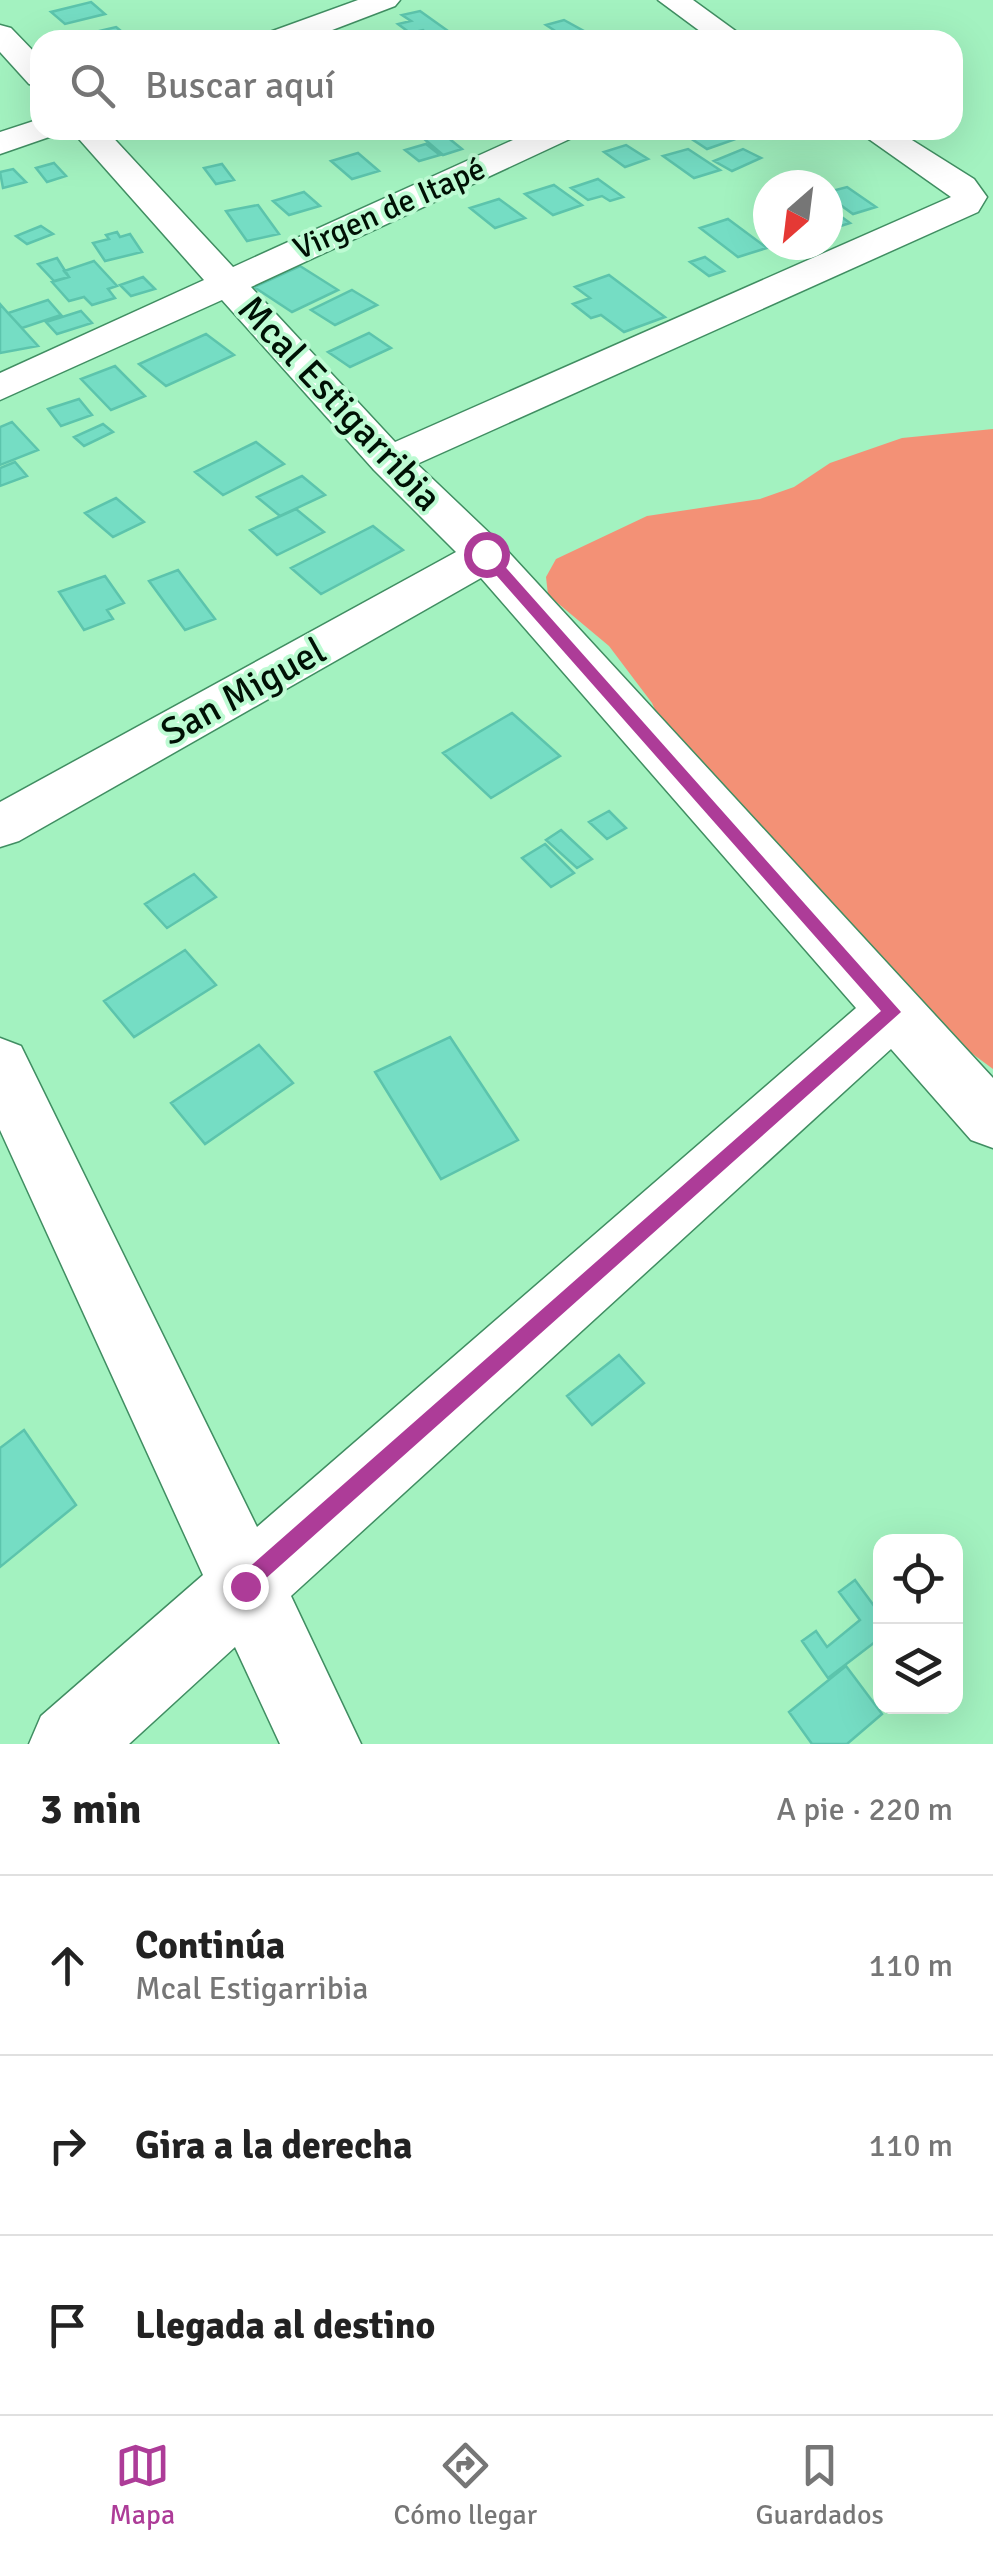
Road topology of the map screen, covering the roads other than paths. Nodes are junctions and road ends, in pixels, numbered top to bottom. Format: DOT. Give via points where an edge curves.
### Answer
graph roads {
  1 [pos="385,0"];
  2 [pos="673,0"];
  3 [pos="305,30"];
  4 [pos="718,30"];
  5 [pos="0,34"];
  6 [pos="30,66"];
  7 [pos="30,133"];
  8 [pos="97,140"];
  9 [pos="540,140"];
  10 [pos="890,140"];
  11 [pos="0,144"];
  12 [pos="226,282"];
  13 [pos="0,388"];
  14 [pos="389,461"];
  15 [pos="486,554"];
  16 [pos="0,827"];
  17 [pos="892,1012"];
  18 [pos="0,1064"];
  19 [pos="993,1121"];
  20 [pos="245,1586"];
  21 [pos="69,1744"];
  22 [pos="321,1744"];
  1 -- 3 [label="street"];
  2 -- 4 [label="street"];
  5 -- 6 [label="street"];
  7 -- 11 [label="street"];
  8 -- 12 [label="street, Mcal Estigarribia"];
  9 -- 12 [label="street, Virgen de Itapé"];
  10 -- 14 [label="street" via="962,186 969,197 965,204"];
  12 -- 13 [label="street, Virgen de Itapé"];
  12 -- 14 [label="street, Mcal Estigarribia"];
  14 -- 15 [label="street, Mcal Estigarribia"];
  15 -- 16 [label="street, San Miguel"];
  15 -- 17 [label="street, Mcal Estigarribia"];
  17 -- 19 [label="street, Mcal Estigarribia"];
  17 -- 20 [label="street"];
  18 -- 20 [label="street"];
  20 -- 21 [label="street"];
  20 -- 22 [label="street"];
}
